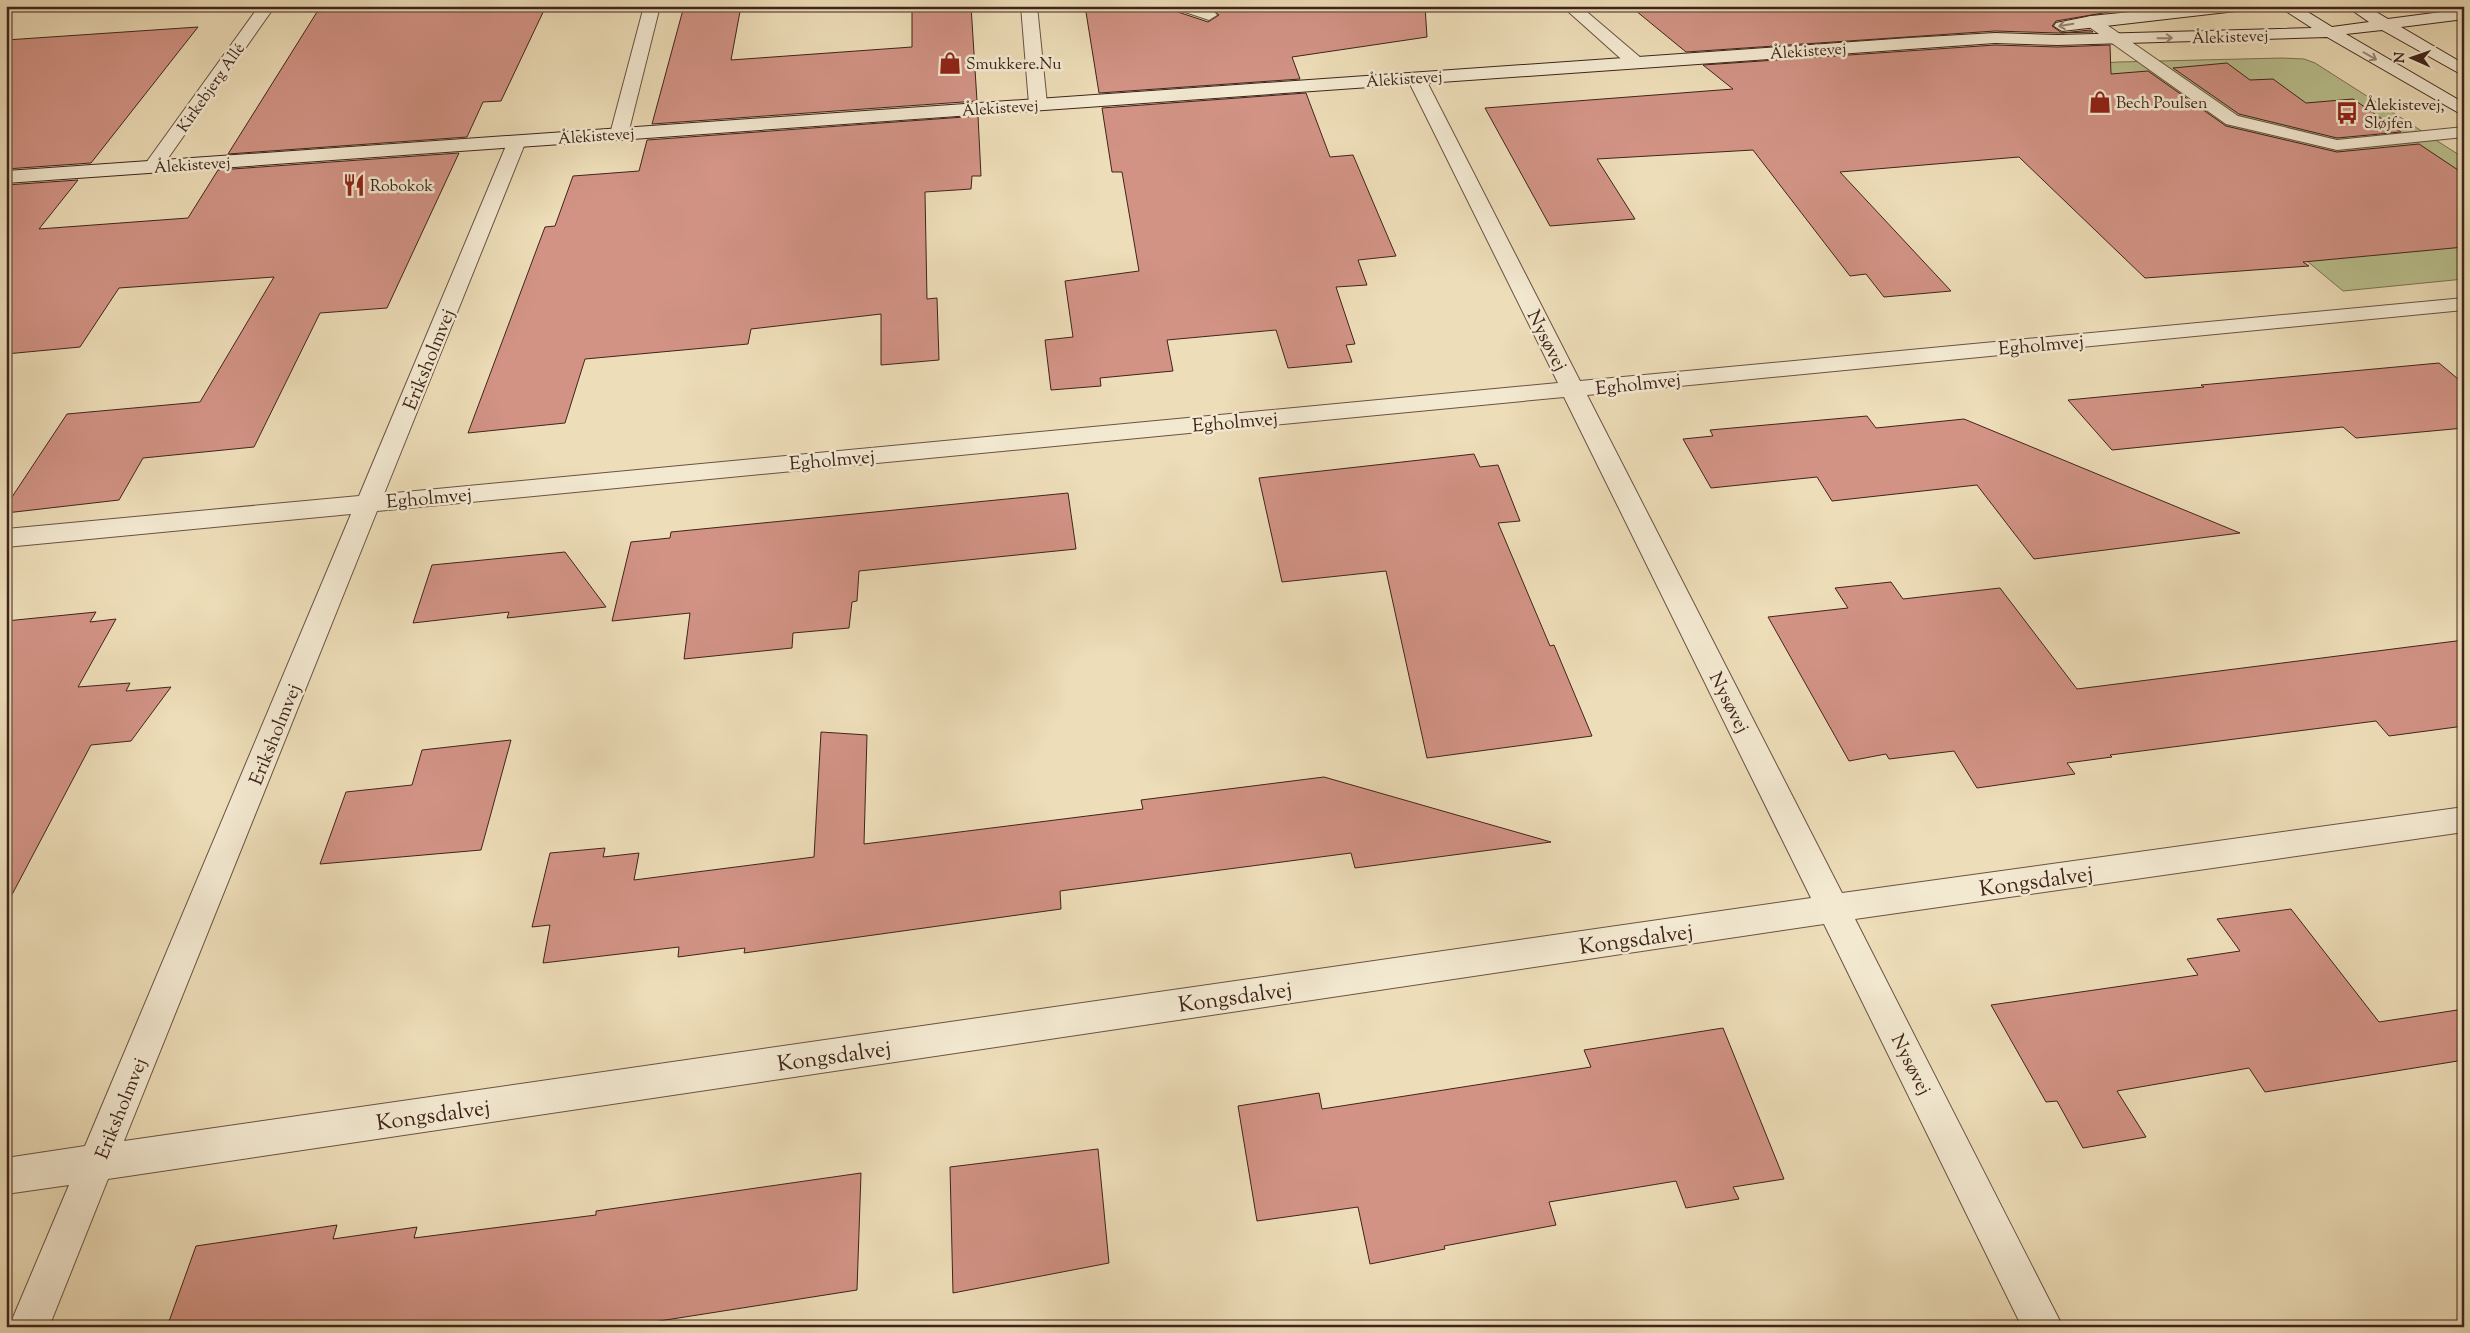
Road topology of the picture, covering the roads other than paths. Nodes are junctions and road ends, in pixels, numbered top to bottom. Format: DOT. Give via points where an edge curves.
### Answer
graph roads {
  1 [pos="267,6"];
  2 [pos="652,6"];
  3 [pos="1029,6"];
  4 [pos="1182,6"];
  5 [pos="1570,6"];
  6 [pos="2236,6"];
  7 [pos="2286,6"];
  8 [pos="2354,6"];
  9 [pos="2464,14"];
  10 [pos="1208,15"];
  11 [pos="2091,21"];
  12 [pos="2385,24"];
  13 [pos="2328,32"];
  14 [pos="1995,38"];
  15 [pos="2116,39"];
  16 [pos="1635,62"];
  17 [pos="2464,71"];
  18 [pos="1416,78"];
  19 [pos="1038,104"];
  20 [pos="2464,111"];
  21 [pos="2464,132"];
  22 [pos="620,134"];
  23 [pos="517,141"];
  24 [pos="152,166"];
  25 [pos="6,177"];
  26 [pos="2464,304"];
  27 [pos="1573,390"];
  28 [pos="369,503"];
  29 [pos="6,538"];
  30 [pos="2464,819"];
  31 [pos="1834,909"];
  32 [pos="97,1164"];
  33 [pos="6,1176"];
  34 [pos="29,1327"];
  35 [pos="2043,1327"];
  1 -- 24 [label="street, Kirkebjerg Allé"];
  2 -- 22 [label="street"];
  3 -- 19 [label="street"];
  4 -- 10 [label="street"];
  5 -- 16 [label="street"];
  6 -- 11 [label="street, Ålekistevej"];
  7 -- 13 [label="street"];
  8 -- 12 [label="street"];
  9 -- 12 [label="street, Ålekistevej"];
  11 -- 14 [label="street, Ålekistevej, one-way"];
  11 -- 15 [label="street"];
  12 -- 13 [label="street, Ålekistevej"];
  12 -- 17 [label="street"];
  15 -- 13 [label="street, Ålekistevej, one-way"];
  13 -- 20 [label="street, one-way"];
  14 -- 15 [label="street, Ålekistevej"];
  14 -- 16 [label="street, Ålekistevej"];
  15 -- 21 [label="street" via="2232,120 2337,145"];
  16 -- 18 [label="street, Ålekistevej"];
  18 -- 19 [label="street, Ålekistevej"];
  18 -- 27 [label="street, Nysøvej"];
  19 -- 22 [label="street, Ålekistevej"];
  22 -- 23 [label="street, Ålekistevej"];
  23 -- 24 [label="street, Ålekistevej"];
  23 -- 28 [label="street, Eriksholmvej"];
  24 -- 25 [label="street, Ålekistevej"];
  26 -- 27 [label="street, Egholmvej"];
  27 -- 28 [label="street, Egholmvej"];
  27 -- 31 [label="street, Nysøvej"];
  28 -- 29 [label="street, Egholmvej"];
  28 -- 32 [label="street, Eriksholmvej"];
  30 -- 31 [label="street, Kongsdalvej"];
  31 -- 32 [label="street, Kongsdalvej"];
  31 -- 35 [label="street, Nysøvej"];
  32 -- 33 [label="street, Kongsdalvej"];
  32 -- 34 [label="street, Eriksholmvej"];
}
